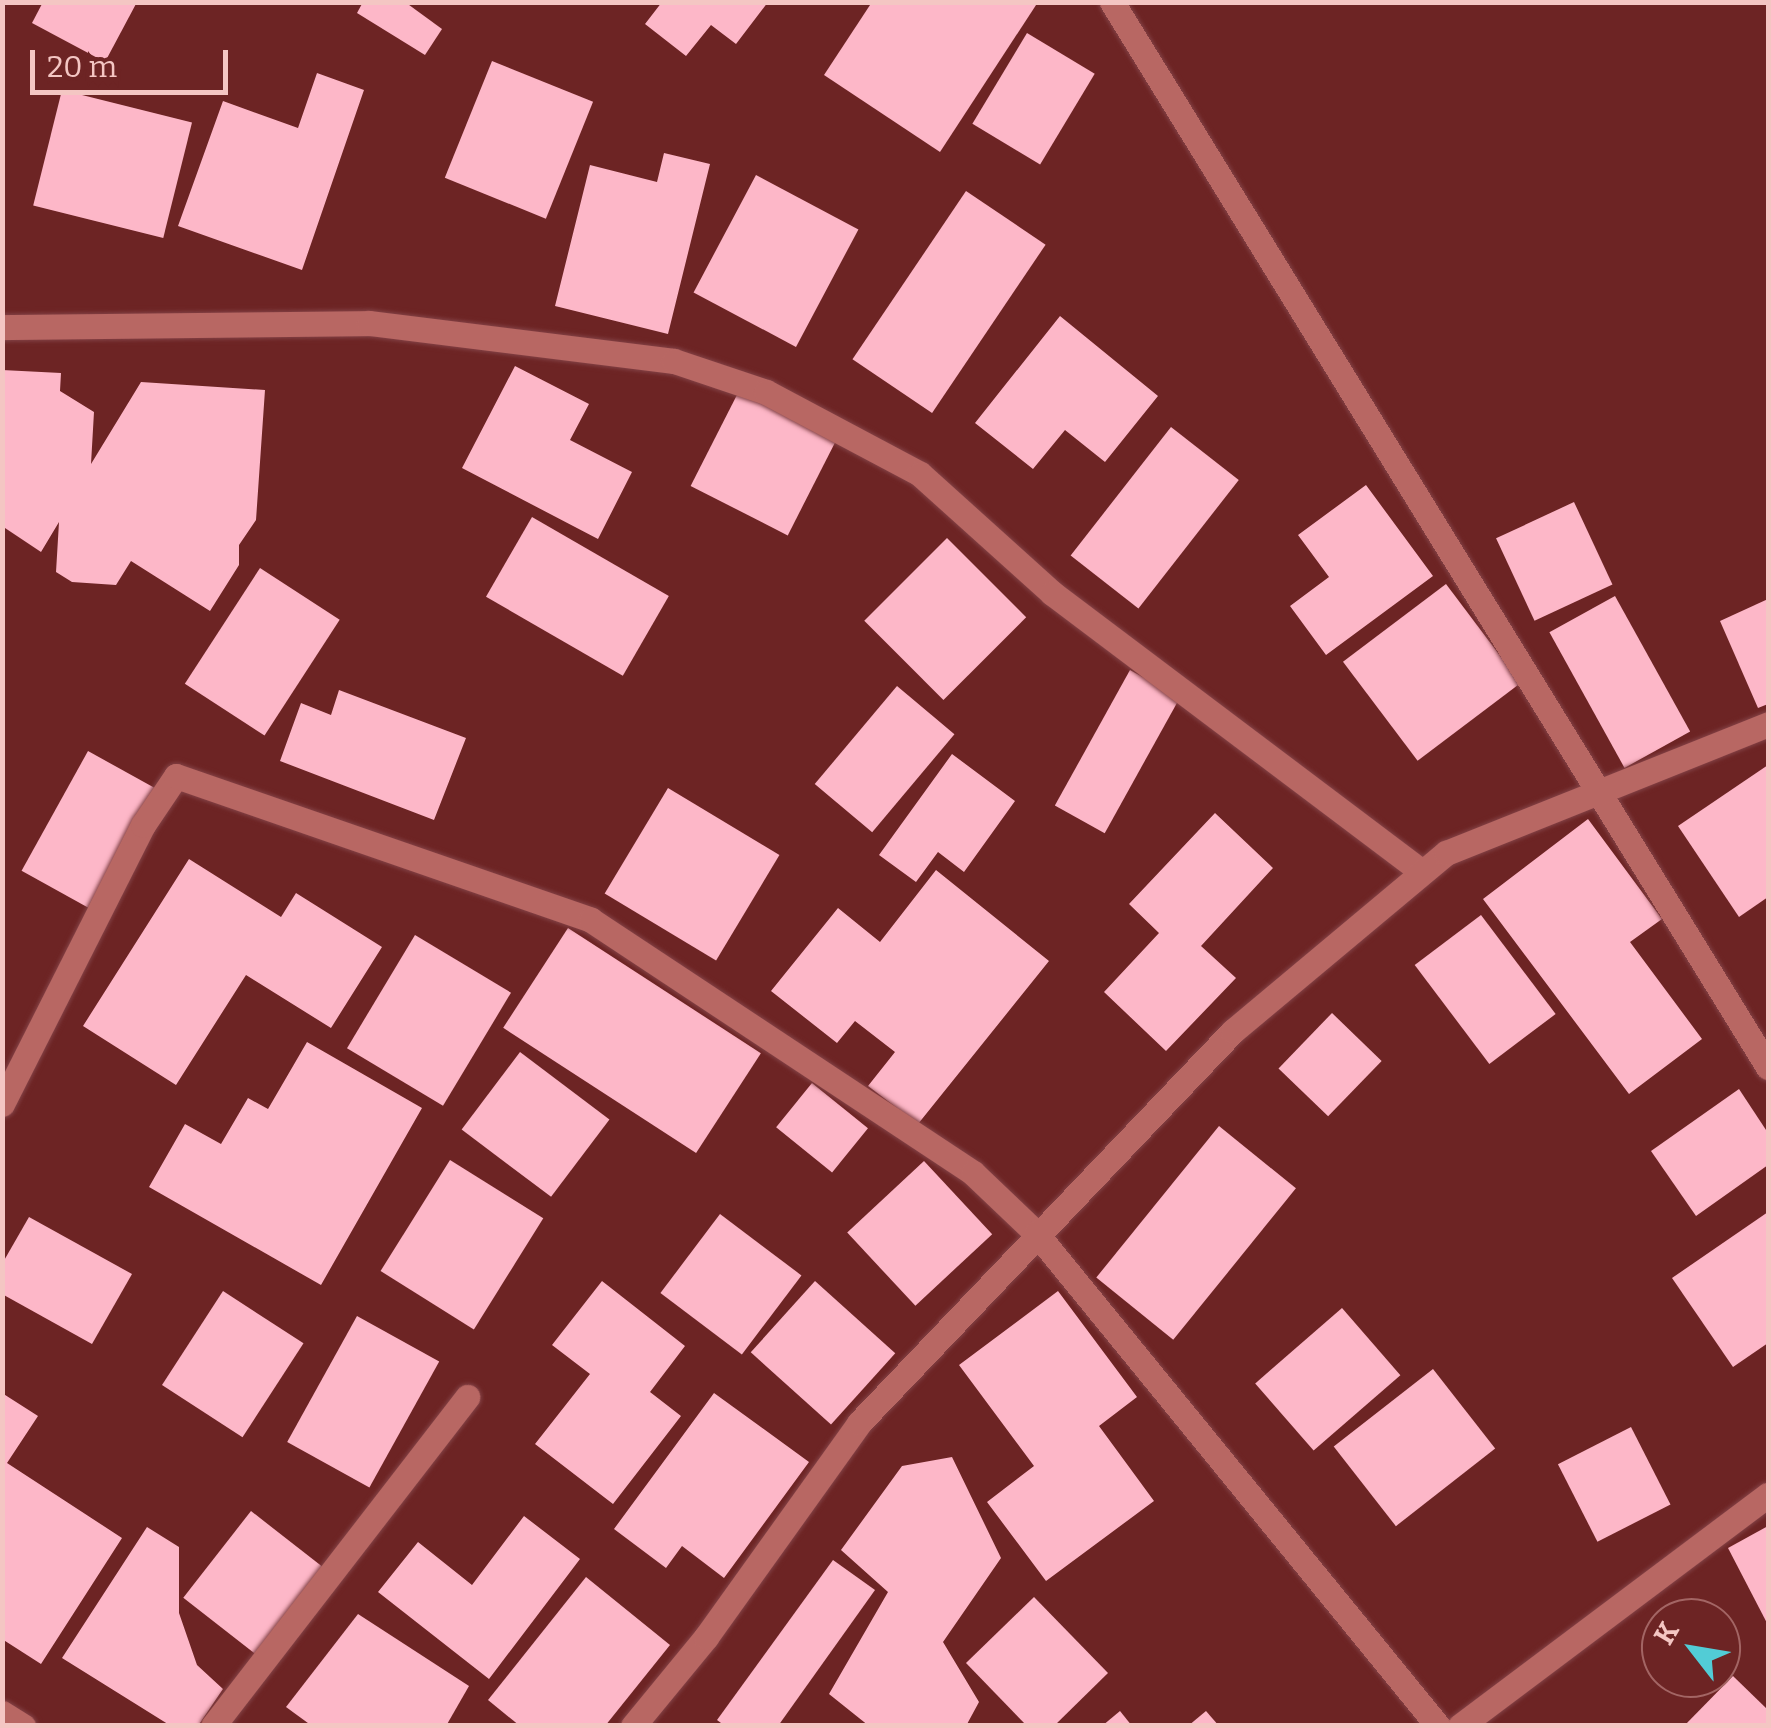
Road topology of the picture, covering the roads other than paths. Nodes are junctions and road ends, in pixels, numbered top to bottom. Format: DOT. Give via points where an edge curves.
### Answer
graph roads {
  1 [pos="1112,2"];
  2 [pos="2,328"];
  3 [pos="1768,724"];
  4 [pos="1598,791"];
  5 [pos="1420,870"];
  6 [pos="1768,1067"];
  7 [pos="2,1104"];
  8 [pos="1036,1233"];
  9 [pos="468,1397"];
  10 [pos="1768,1494"];
  11 [pos="2,1713"];
  12 [pos="23,1726"];
  13 [pos="213,1726"];
  14 [pos="634,1726"];
  15 [pos="1438,1726"];
  16 [pos="1460,1726"];
  1 -- 4 [label="street"];
  2 -- 5 [label="street" via="369,323 674,361 766,392 920,474 1052,593"];
  3 -- 4 [label="street"];
  4 -- 5 [label="street"];
  4 -- 6 [label="street"];
  5 -- 8 [label="street" via="1233,1031"];
  7 -- 8 [label="street" via="142,825 176,776 592,920 974,1173"];
  8 -- 14 [label="street" via="859,1422"];
  8 -- 15 [label="street"];
  9 -- 13 [label="street"];
  10 -- 16 [label="street"];
  11 -- 12 [label="street"];
}
